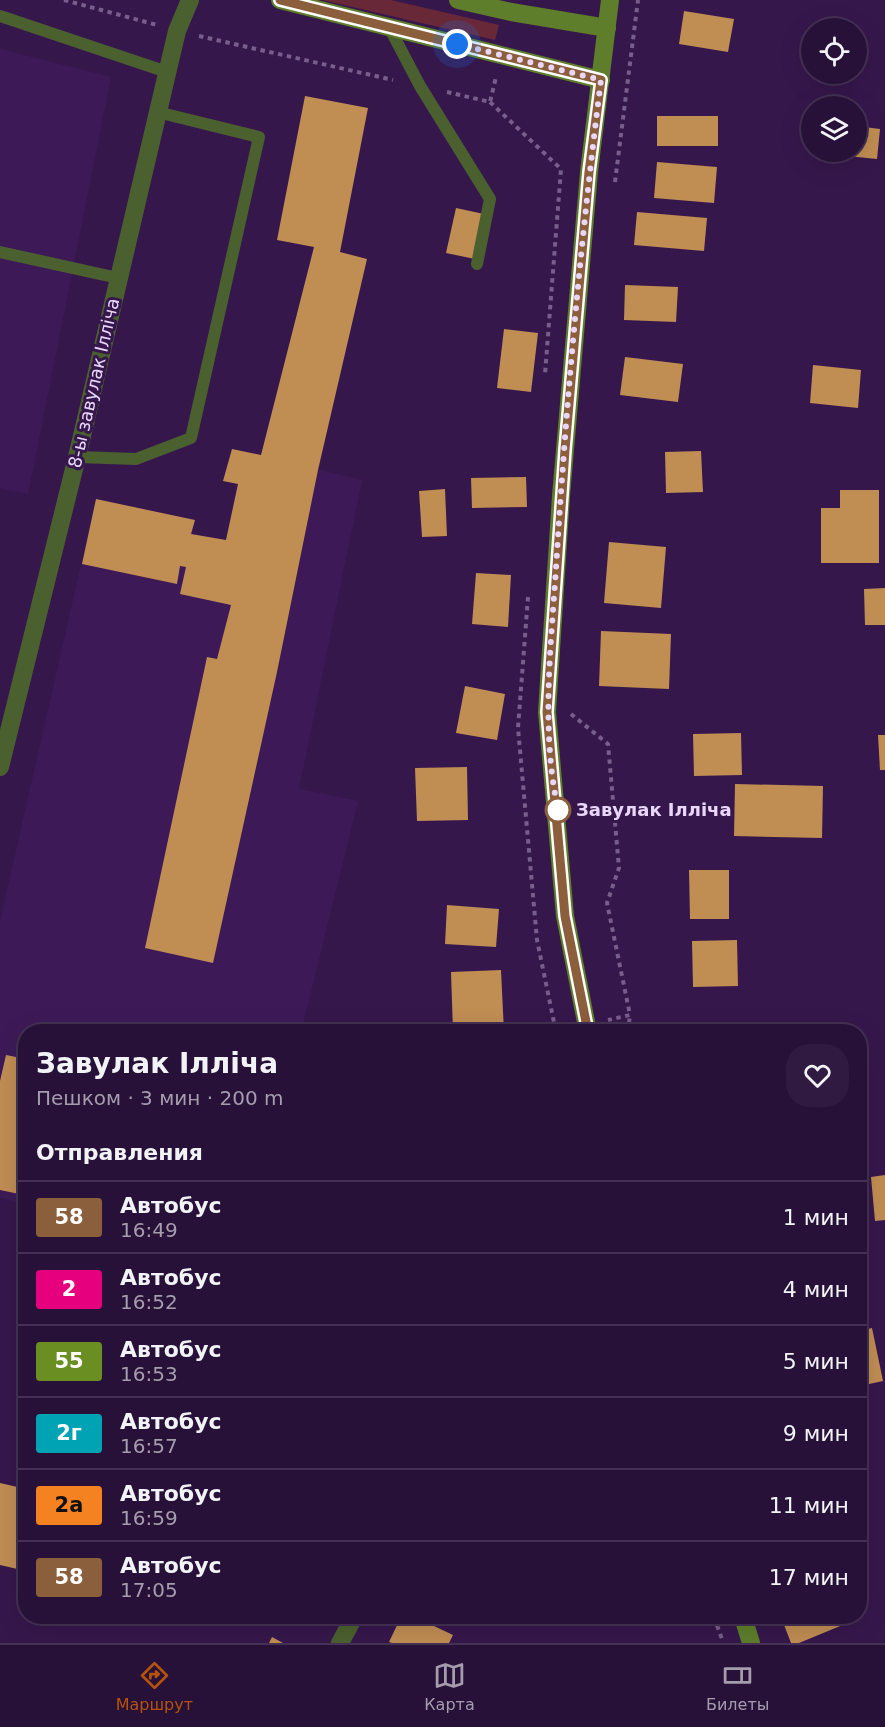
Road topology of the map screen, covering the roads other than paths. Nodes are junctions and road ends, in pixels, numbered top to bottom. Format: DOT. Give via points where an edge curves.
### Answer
graph roads {
  1 [pos="190,0"];
  2 [pos="280,0"];
  3 [pos="458,0"];
  4 [pos="610,0"];
  5 [pos="0,15"];
  6 [pos="389,27"];
  7 [pos="607,28"];
  8 [pos="167,72"];
  9 [pos="601,80"];
  10 [pos="157,112"];
  11 [pos="0,252"];
  12 [pos="477,264"];
  13 [pos="118,278"];
  14 [pos="77,458"];
  15 [pos="0,766"];
  16 [pos="586,1024"];
  17 [pos="350,1624"];
  18 [pos="745,1624"];
  19 [pos="340,1643"];
  20 [pos="751,1643"];
  1 -- 8 [label="street, 8-ы завулак Ілліча"];
  2 -- 6 [label="street"];
  3 -- 7 [label="street"];
  4 -- 7 [label="street"];
  5 -- 8 [label="lane"];
  6 -- 9 [label="street"];
  6 -- 12 [label="lane" via="420,86 490,199"];
  7 -- 9 [label="street"];
  8 -- 10 [label="street, 8-ы завулак Ілліча"];
  9 -- 16 [label="street" via="589,172 565,450 547,712 565,916"];
  10 -- 13 [label="street, 8-ы завулак Ілліча"];
  10 -- 14 [label="lane" via="259,137 191,438 136,459"];
  11 -- 13 [label="lane"];
  13 -- 14 [label="street, 8-ы завулак Ілліча"];
  14 -- 15 [label="street, 8-ы завулак Ілліча"];
  17 -- 19 [label="street"];
  18 -- 20 [label="street"];
}
